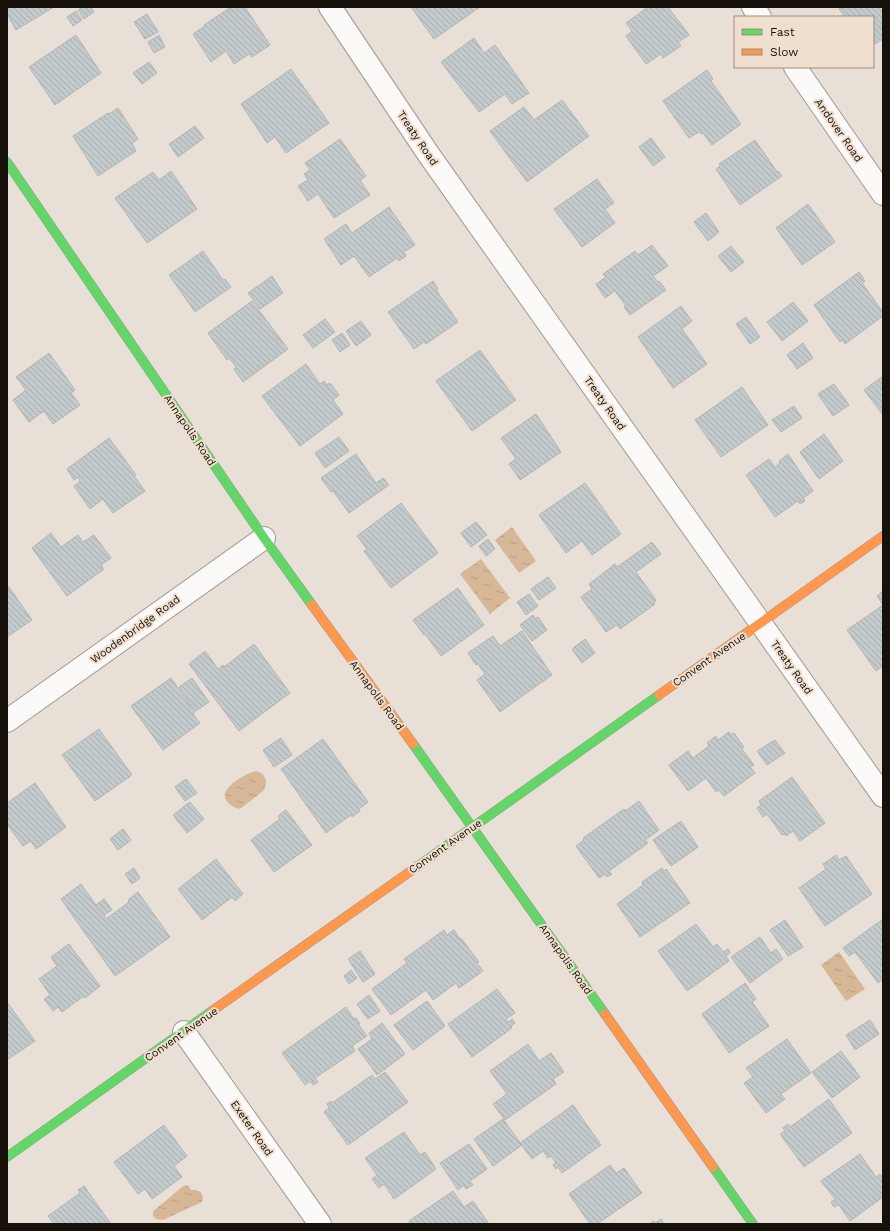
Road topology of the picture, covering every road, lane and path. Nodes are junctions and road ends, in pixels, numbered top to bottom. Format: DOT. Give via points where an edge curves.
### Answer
graph roads {
  1 [pos="330,7"];
  2 [pos="753,7"];
  3 [pos="759,16"];
  4 [pos="796,68"];
  5 [pos="7,162"];
  6 [pos="883,194"];
  7 [pos="883,536"];
  8 [pos="264,538"];
  9 [pos="760,623"];
  10 [pos="7,721"];
  11 [pos="883,796"];
  12 [pos="472,826"];
  13 [pos="184,1032"];
  14 [pos="7,1157"];
  15 [pos="320,1224"];
  16 [pos="753,1224"];
  1 -- 9 [label="street, Treaty Road" via="429,155"];
  2 -- 3 [label="street"];
  4 -- 6 [label="street, Andover Road"];
  5 -- 8 [label="street, Annapolis Road"];
  7 -- 9 [label="street, Convent Avenue"];
  8 -- 10 [label="street, Woodenbridge Road"];
  8 -- 12 [label="street, Annapolis Road"];
  9 -- 11 [label="street, Treaty Road"];
  9 -- 12 [label="street, Convent Avenue"];
  12 -- 13 [label="street, Convent Avenue"];
  12 -- 16 [label="street, Annapolis Road"];
  13 -- 14 [label="street, Convent Avenue"];
  13 -- 15 [label="street, Exeter Road"];
}
